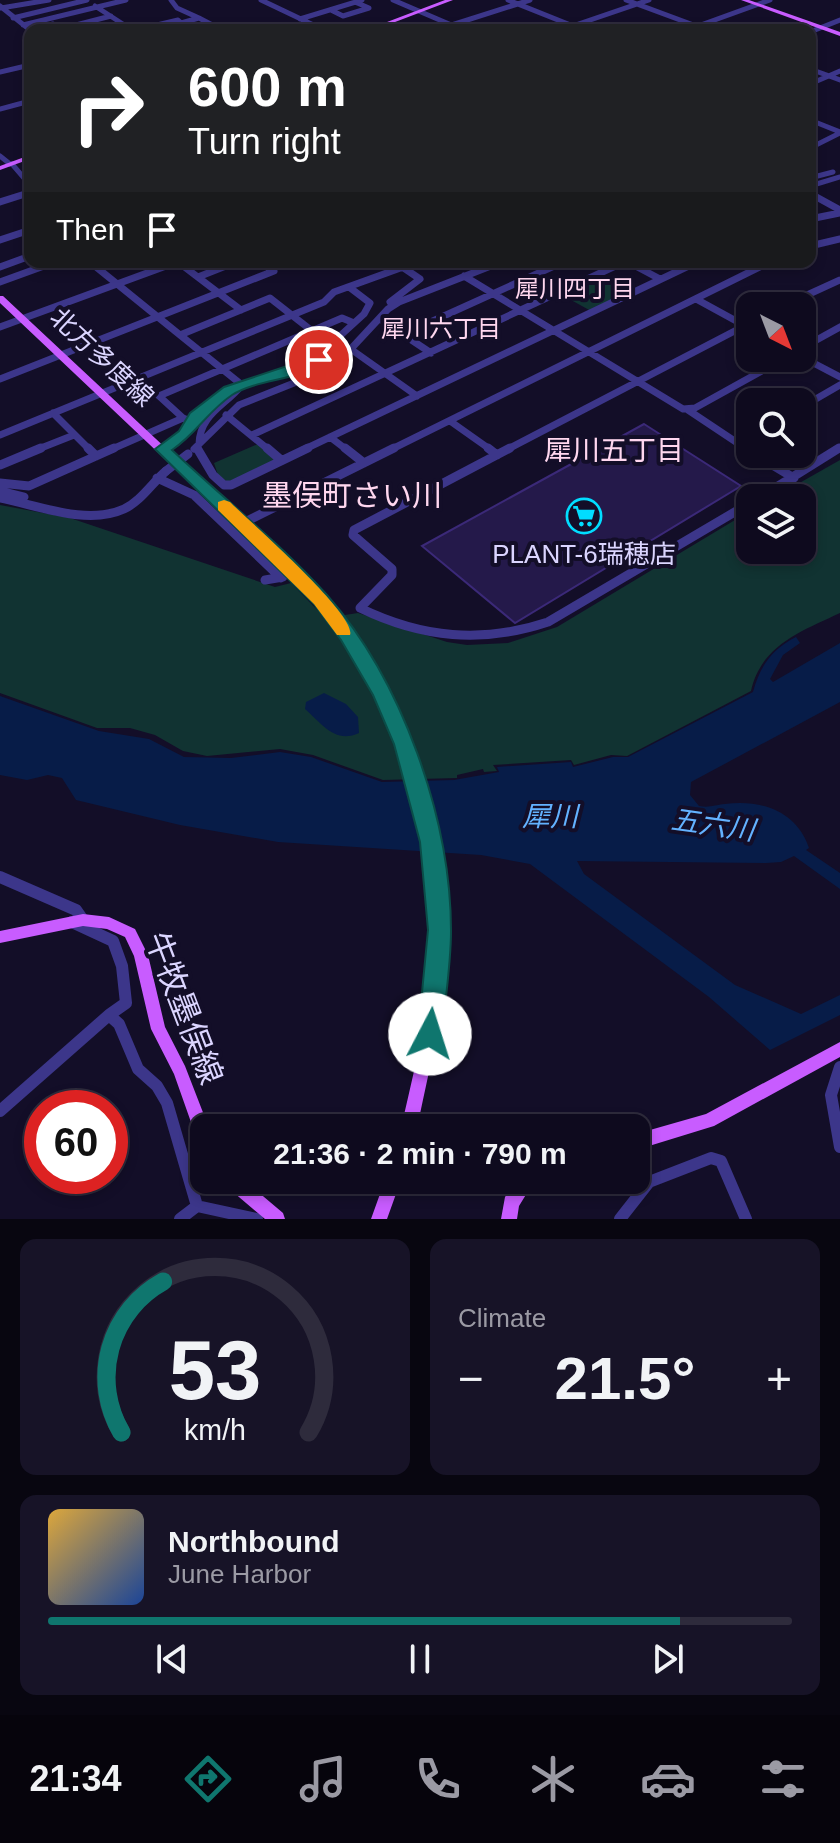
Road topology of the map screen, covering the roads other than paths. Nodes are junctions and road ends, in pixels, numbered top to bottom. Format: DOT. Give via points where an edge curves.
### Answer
graph roads {
  1 [pos="49,0"];
  2 [pos="86,0"];
  3 [pos="126,0"];
  4 [pos="171,0"];
  5 [pos="262,0"];
  6 [pos="362,0"];
  7 [pos="393,0"];
  8 [pos="450,0"];
  9 [pos="508,0"];
  10 [pos="530,0"];
  11 [pos="626,0"];
  12 [pos="649,0"];
  13 [pos="744,0"];
  14 [pos="770,0"];
  15 [pos="38,1"];
  16 [pos="355,2"];
  17 [pos="322,3"];
  18 [pos="518,4"];
  19 [pos="637,4"];
  20 [pos="757,5"];
  21 [pos="1,7"];
  22 [pos="97,7"];
  23 [pos="333,9"];
  24 [pos="420,11"];
  25 [pos="316,14"];
  26 [pos="111,16"];
  27 [pos="13,18"];
  28 [pos="199,18"];
  29 [pos="300,19"];
  30 [pos="117,20"];
  31 [pos="330,20"];
  32 [pos="840,20"];
  33 [pos="27,24"];
  34 [pos="80,24"];
  35 [pos="102,24"];
  36 [pos="124,24"];
  37 [pos="160,24"];
  38 [pos="182,24"];
  39 [pos="191,24"];
  40 [pos="210,24"];
  41 [pos="310,24"];
  42 [pos="385,24"];
  43 [pos="450,24"];
  44 [pos="455,24"];
  45 [pos="568,24"];
  46 [pos="579,24"];
  47 [pos="692,24"];
  48 [pos="703,24"];
  49 [pos="812,24"];
  50 [pos="23,25"];
  51 [pos="816,25"];
  52 [pos="821,27"];
  53 [pos="816,29"];
  54 [pos="840,34"];
  55 [pos="24,66"];
  56 [pos="816,71"];
  57 [pos="840,71"];
  58 [pos="0,72"];
  59 [pos="829,76"];
  60 [pos="840,80"];
  61 [pos="816,81"];
  62 [pos="24,102"];
  63 [pos="21,103"];
  64 [pos="24,105"];
  65 [pos="0,109"];
  66 [pos="816,123"];
  67 [pos="840,133"];
  68 [pos="816,145"];
  69 [pos="0,156"];
  70 [pos="24,159"];
  71 [pos="11,164"];
  72 [pos="0,168"];
  73 [pos="840,174"];
  74 [pos="816,177"];
  75 [pos="24,178"];
  76 [pos="816,184"];
  77 [pos="24,194"];
  78 [pos="816,197"];
  79 [pos="0,202"];
  80 [pos="840,212"];
  81 [pos="816,218"];
  82 [pos="24,232"];
  83 [pos="840,239"];
  84 [pos="0,240"];
  85 [pos="816,245"];
  86 [pos="24,258"];
  87 [pos="0,267"];
  88 [pos="38,268"];
  89 [pos="97,268"];
  90 [pos="161,268"];
  91 [pos="186,268"];
  92 [pos="221,268"];
  93 [pos="269,268"];
  94 [pos="392,268"];
  95 [pos="403,268"];
  96 [pos="485,268"];
  97 [pos="549,268"];
  98 [pos="613,268"];
  99 [pos="638,268"];
  100 [pos="684,268"];
  101 [pos="758,268"];
  102 [pos="464,276"];
  103 [pos="198,277"];
  104 [pos="660,279"];
  105 [pos="840,280"];
  106 [pos="0,282"];
  107 [pos="117,284"];
  108 [pos="349,287"];
  109 [pos="814,292"];
  110 [pos="218,293"];
  111 [pos="493,293"];
  112 [pos="0,298"];
  113 [pos="696,299"];
  114 [pos="388,309"];
  115 [pos="241,310"];
  116 [pos="522,311"];
  117 [pos="292,315"];
  118 [pos="157,317"];
  119 [pos="23,319"];
  120 [pos="380,319"];
  121 [pos="736,320"];
  122 [pos="354,323"];
  123 [pos="0,327"];
  124 [pos="840,327"];
  125 [pos="313,331"];
  126 [pos="554,331"];
  127 [pos="736,332"];
  128 [pos="404,334"];
  129 [pos="180,335"];
  130 [pos="816,340"];
  131 [pos="330,345"];
  132 [pos="352,350"];
  133 [pos="202,352"];
  134 [pos="589,352"];
  135 [pos="431,353"];
  136 [pos="62,355"];
  137 [pos="816,364"];
  138 [pos="223,369"];
  139 [pos="759,372"];
  140 [pos="386,373"];
  141 [pos="840,377"];
  142 [pos="0,379"];
  143 [pos="135,379"];
  144 [pos="637,382"];
  145 [pos="242,385"];
  146 [pos="840,385"];
  147 [pos="102,393"];
  148 [pos="159,396"];
  149 [pos="417,396"];
  150 [pos="816,399"];
  151 [pos="688,410"];
  152 [pos="53,413"];
  153 [pos="226,415"];
  154 [pos="183,418"];
  155 [pos="450,421"];
  156 [pos="192,422"];
  157 [pos="147,434"];
  158 [pos="0,435"];
  159 [pos="74,435"];
  160 [pos="252,435"];
  161 [pos="330,437"];
  162 [pos="736,443"];
  163 [pos="198,445"];
  164 [pos="840,448"];
  165 [pos="163,449"];
  166 [pos="497,455"];
  167 [pos="96,456"];
  168 [pos="281,460"];
  169 [pos="364,463"];
  170 [pos="0,465"];
  171 [pos="777,468"];
  172 [pos="157,478"];
  173 [pos="794,478"];
  174 [pos="0,483"];
  175 [pos="784,484"];
  176 [pos="0,491"];
  177 [pos="0,498"];
  178 [pos="36,505"];
  179 [pos="736,511"];
  180 [pos="243,523"];
  181 [pos="293,573"];
  182 [pos="281,578"];
  183 [pos="265,580"];
  184 [pos="0,877"];
  185 [pos="78,921"];
  186 [pos="0,937"];
  187 [pos="109,1015"];
  188 [pos="840,1049"];
  189 [pos="840,1067"];
  190 [pos="0,1111"];
  191 [pos="195,1114"];
  192 [pos="412,1114"];
  193 [pos="650,1138"];
  194 [pos="840,1147"];
  195 [pos="248,1194"];
  196 [pos="388,1194"];
  197 [pos="517,1194"];
  198 [pos="197,1206"];
  199 [pos="180,1219"];
  200 [pos="257,1219"];
  201 [pos="277,1219"];
  202 [pos="379,1219"];
  203 [pos="509,1219"];
  204 [pos="620,1219"];
  205 [pos="746,1219"];
  1 -- 15 [label="street"];
  2 -- 22 [label="street"];
  2 -- 27 [label="street"];
  3 -- 22 [label="street"];
  4 -- 28 [label="street"];
  5 -- 29 [label="street"];
  6 -- 16 [label="street"];
  7 -- 24 [label="street"];
  8 -- 24 [label="main road"];
  9 -- 18 [label="street"];
  10 -- 18 [label="street"];
  11 -- 19 [label="street"];
  12 -- 19 [label="street"];
  13 -- 20 [label="main road"];
  14 -- 20 [label="street"];
  15 -- 21 [label="street"];
  16 -- 23 [label="street"];
  16 -- 23 [label="street" via="369,8 343,16"];
  17 -- 23 [label="street"];
  18 -- 44 [label="street"];
  18 -- 45 [label="street"];
  19 -- 46 [label="street"];
  19 -- 47 [label="street"];
  20 -- 48 [label="street"];
  20 -- 49 [label="main road"];
  21 -- 27 [label="street"];
  22 -- 26 [label="street"];
  22 -- 33 [label="street"];
  23 -- 25 [label="street"];
  24 -- 42 [label="main road"];
  24 -- 43 [label="street"];
  25 -- 29 [label="street"];
  25 -- 31 [label="street"];
  26 -- 30 [label="street"];
  26 -- 34 [label="street"];
  27 -- 50 [label="street"];
  28 -- 39 [label="street"];
  28 -- 40 [label="street"];
  29 -- 41 [label="street"];
  30 -- 35 [label="street"];
  30 -- 36 [label="street"];
  32 -- 52 [label="street"];
  37 -- 38 [label="street"];
  51 -- 52 [label="main road"];
  52 -- 53 [label="street"];
  52 -- 54 [label="main road"];
  55 -- 58 [label="street"];
  56 -- 59 [label="street"];
  57 -- 59 [label="street"];
  59 -- 60 [label="street"];
  59 -- 61 [label="street"];
  62 -- 63 [label="street"];
  63 -- 64 [label="street"];
  63 -- 65 [label="street"];
  66 -- 67 [label="street"];
  67 -- 68 [label="street"];
  69 -- 71 [label="street"];
  70 -- 71 [label="main road"];
  71 -- 72 [label="main road"];
  71 -- 75 [label="street"];
  73 -- 74 [label="street"];
  73 -- 76 [label="street"];
  77 -- 79 [label="street"];
  78 -- 80 [label="street"];
  80 -- 81 [label="street"];
  82 -- 84 [label="street"];
  83 -- 85 [label="street"];
  86 -- 87 [label="street"];
  88 -- 106 [label="street"];
  89 -- 107 [label="street"];
  90 -- 107 [label="street"];
  91 -- 103 [label="street"];
  92 -- 103 [label="street"];
  93 -- 110 [label="street" via="274,271"];
  94 -- 108 [label="street"];
  95 -- 114 [label="street" via="420,281 391,300"];
  96 -- 102 [label="street"];
  97 -- 111 [label="street"];
  98 -- 116 [label="street"];
  99 -- 104 [label="street"];
  100 -- 104 [label="street"];
  101 -- 113 [label="street"];
  102 -- 111 [label="street"];
  102 -- 114 [label="street"];
  103 -- 110 [label="street"];
  104 -- 126 [label="street"];
  105 -- 109 [label="street"];
  107 -- 118 [label="street"];
  107 -- 119 [label="street"];
  108 -- 117 [label="street"];
  108 -- 122 [label="street" via="370,303"];
  110 -- 115 [label="street"];
  110 -- 118 [label="street"];
  111 -- 116 [label="street"];
  111 -- 128 [label="street"];
  112 -- 119 [label="main road, 北方多度線"];
  113 -- 121 [label="street"];
  113 -- 134 [label="street"];
  114 -- 120 [label="street"];
  115 -- 117 [label="street" via="270,298"];
  115 -- 129 [label="street"];
  116 -- 126 [label="street"];
  116 -- 135 [label="street"];
  117 -- 125 [label="street"];
  117 -- 133 [label="street"];
  118 -- 129 [label="street"];
  118 -- 136 [label="street"];
  119 -- 123 [label="street"];
  119 -- 136 [label="main road, 北方多度線"];
  120 -- 128 [label="street"];
  120 -- 132 [label="street"];
  122 -- 125 [label="street" via="342,318"];
  122 -- 131 [label="street"];
  124 -- 130 [label="street"];
  125 -- 131 [label="street"];
  125 -- 138 [label="street"];
  126 -- 134 [label="street"];
  126 -- 149 [label="street"];
  127 -- 144 [label="street"];
  128 -- 135 [label="street"];
  129 -- 133 [label="street"];
  131 -- 145 [label="street" via="324,357 308,366"];
  132 -- 140 [label="street"];
  132 -- 153 [label="street" via="323,374 256,397"];
  133 -- 138 [label="street"];
  133 -- 143 [label="street"];
  134 -- 144 [label="street"];
  134 -- 155 [label="street"];
  135 -- 140 [label="street"];
  136 -- 142 [label="street"];
  136 -- 147 [label="main road, 北方多度線"];
  137 -- 141 [label="street"];
  138 -- 145 [label="street"];
  138 -- 148 [label="street"];
  139 -- 151 [label="street"];
  140 -- 149 [label="street"];
  140 -- 160 [label="street"];
  143 -- 147 [label="street"];
  143 -- 148 [label="street"];
  144 -- 151 [label="street"];
  144 -- 166 [label="street"];
  145 -- 156 [label="street" via="212,401"];
  145 -- 163 [label="street" via="208,414"];
  146 -- 150 [label="street"];
  147 -- 152 [label="street"];
  147 -- 157 [label="main road, 北方多度線"];
  148 -- 154 [label="street"];
  149 -- 161 [label="street"];
  151 -- 162 [label="street"];
  152 -- 158 [label="street"];
  152 -- 159 [label="street"];
  153 -- 160 [label="street"];
  153 -- 163 [label="street"];
  154 -- 156 [label="street"];
  154 -- 157 [label="street"];
  155 -- 166 [label="street"];
  155 -- 169 [label="street"];
  156 -- 165 [label="street" via="185,434"];
  157 -- 165 [label="main road, 北方多度線"];
  157 -- 167 [label="street"];
  159 -- 167 [label="street"];
  159 -- 170 [label="street"];
  160 -- 168 [label="street"];
  161 -- 168 [label="street"];
  161 -- 169 [label="street"];
  163 -- 168 [label="street" via="224,485"];
  163 -- 172 [label="street, bridge"];
  164 -- 173 [label="street"];
  165 -- 180 [label="main road, 北方多度線"];
  166 -- 179 [label="street" via="352,532 392,569 360,608 445,636 515,635 548,622"];
  167 -- 174 [label="street" via="29,486"];
  169 -- 180 [label="street"];
  171 -- 173 [label="street"];
  172 -- 178 [label="street" via="117,512 79,513"];
  172 -- 182 [label="street" via="194,495"];
  173 -- 175 [label="street"];
  176 -- 178 [label="street"];
  177 -- 178 [label="street"];
  180 -- 181 [label="main road, 北方多度線"];
  181 -- 182 [label="street"];
  181 -- 192 [label="main road, 北方多度線" via="364,660 397,726 431,842 440,930 430,1034"];
  182 -- 183 [label="street"];
  184 -- 185 [label="street" via="76,910"];
  185 -- 186 [label="main road, 牛牧墨俣線"];
  185 -- 187 [label="street" via="117,946 126,1003"];
  185 -- 191 [label="main road, 牛牧墨俣線" via="109,923 130,933 137,943 158,1029"];
  187 -- 190 [label="street"];
  187 -- 198 [label="street" via="119,1024 138,1069 167,1103"];
  188 -- 193 [label="main road" via="709,1121"];
  189 -- 194 [label="street" via="831,1089"];
  195 -- 201 [label="main road"];
  196 -- 202 [label="main road"];
  197 -- 203 [label="main road"];
  198 -- 199 [label="street"];
  198 -- 200 [label="street"];
  204 -- 205 [label="street" via="649,1182 711,1158 721,1161"];
}
